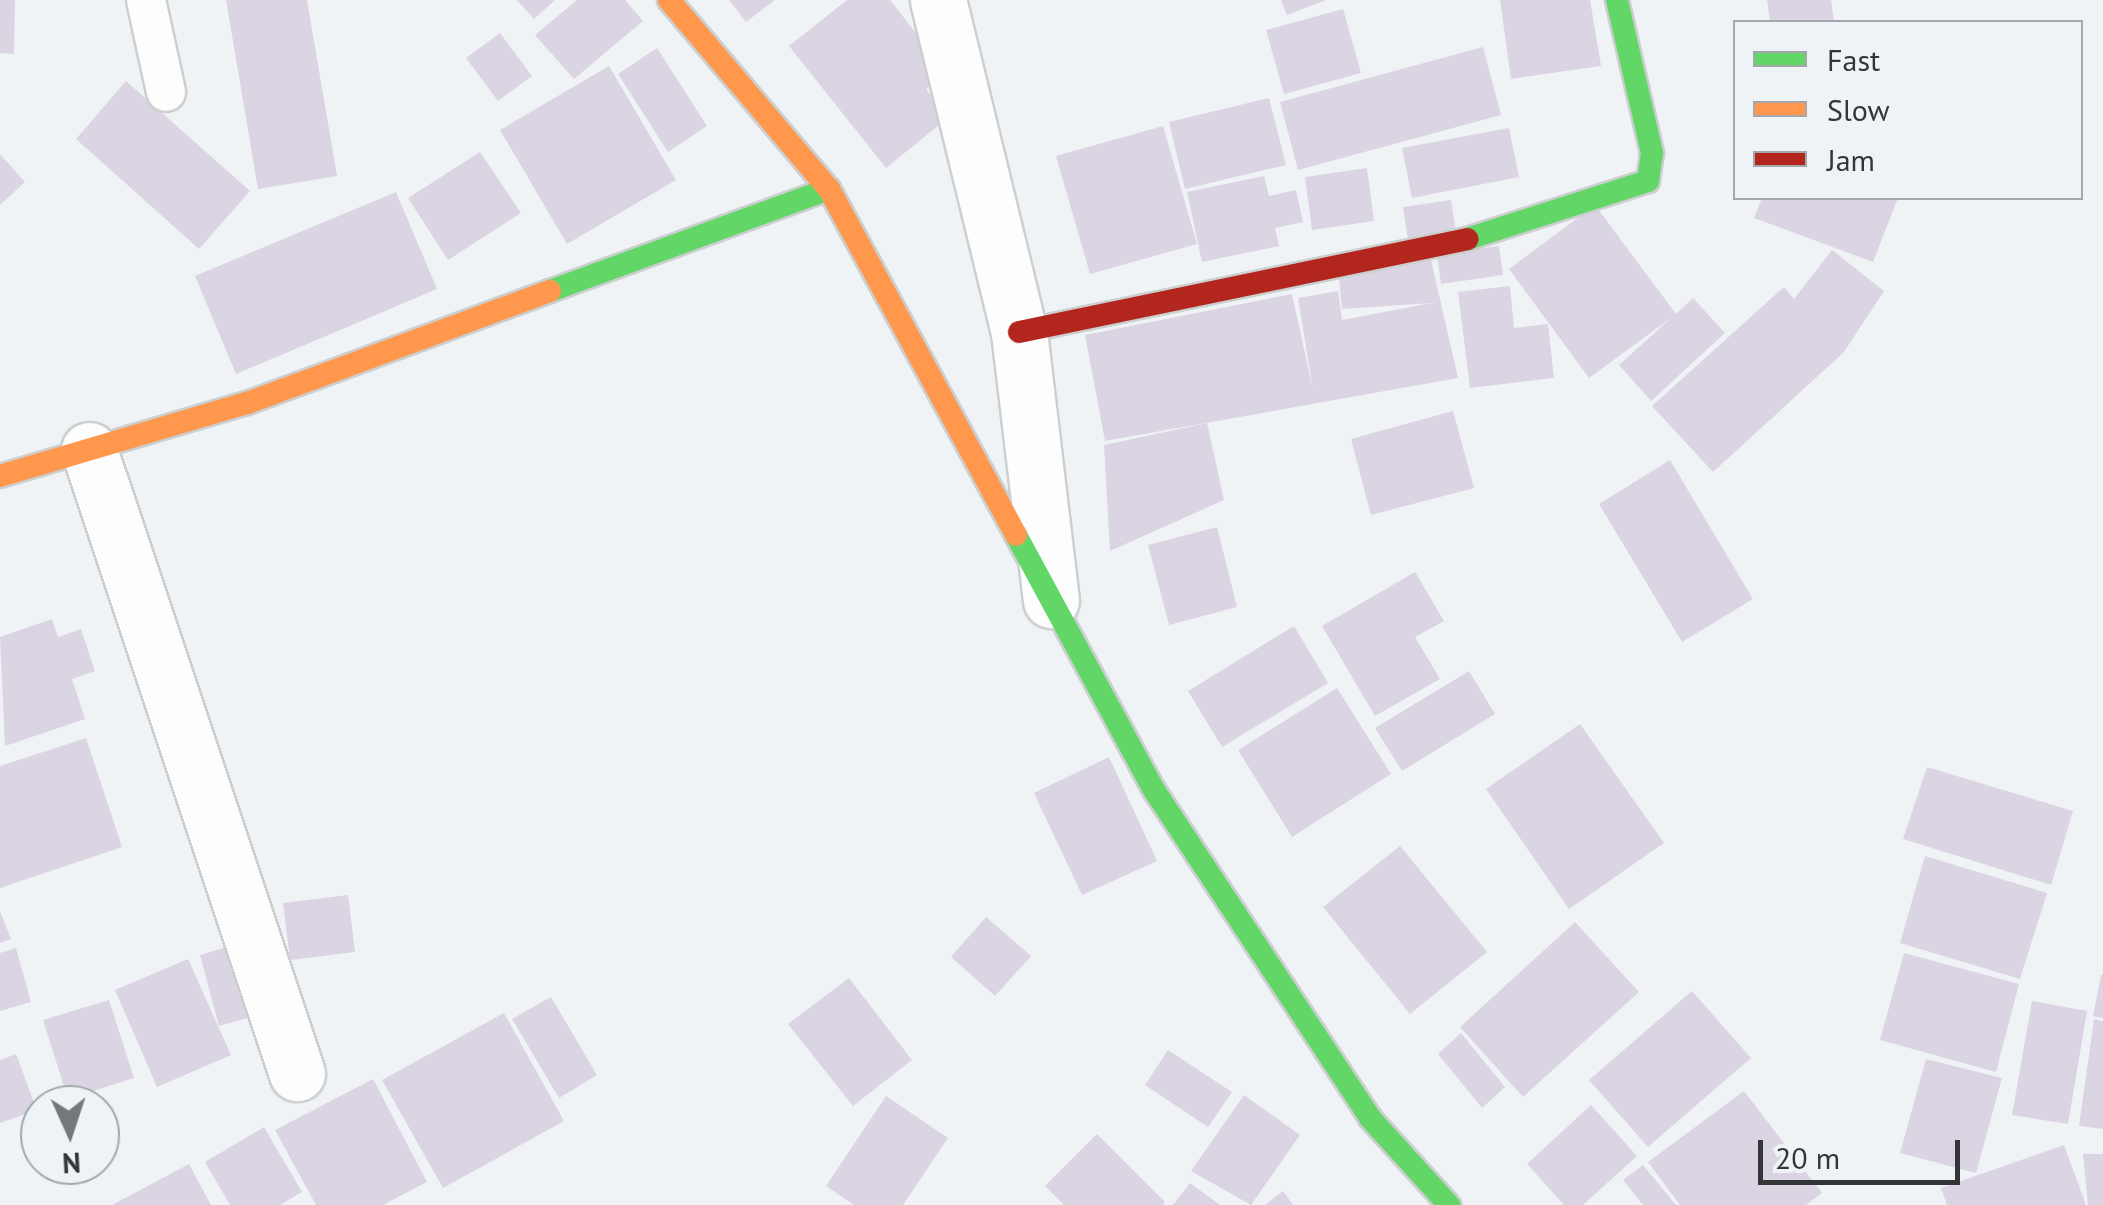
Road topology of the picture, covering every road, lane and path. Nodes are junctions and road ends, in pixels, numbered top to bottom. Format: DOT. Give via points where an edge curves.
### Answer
graph roads {
  1 [pos="146,0"];
  2 [pos="669,0"];
  3 [pos="938,0"];
  4 [pos="1617,0"];
  5 [pos="166,92"];
  6 [pos="829,188"];
  7 [pos="1018,332"];
  8 [pos="89,450"];
  9 [pos="0,476"];
  10 [pos="1051,601"];
  11 [pos="297,1073"];
  12 [pos="1449,1205"];
  1 -- 5 [label="lane"];
  2 -- 6 [label="street"];
  3 -- 7 [label="street"];
  4 -- 7 [label="street" via="1652,153 1648,180 1513,229"];
  6 -- 8 [label="street" via="265,397"];
  6 -- 10 [label="street"];
  7 -- 10 [label="street"];
  8 -- 9 [label="street"];
  8 -- 11 [label="street"];
  10 -- 12 [label="street" via="1154,790 1359,1102"];
}
